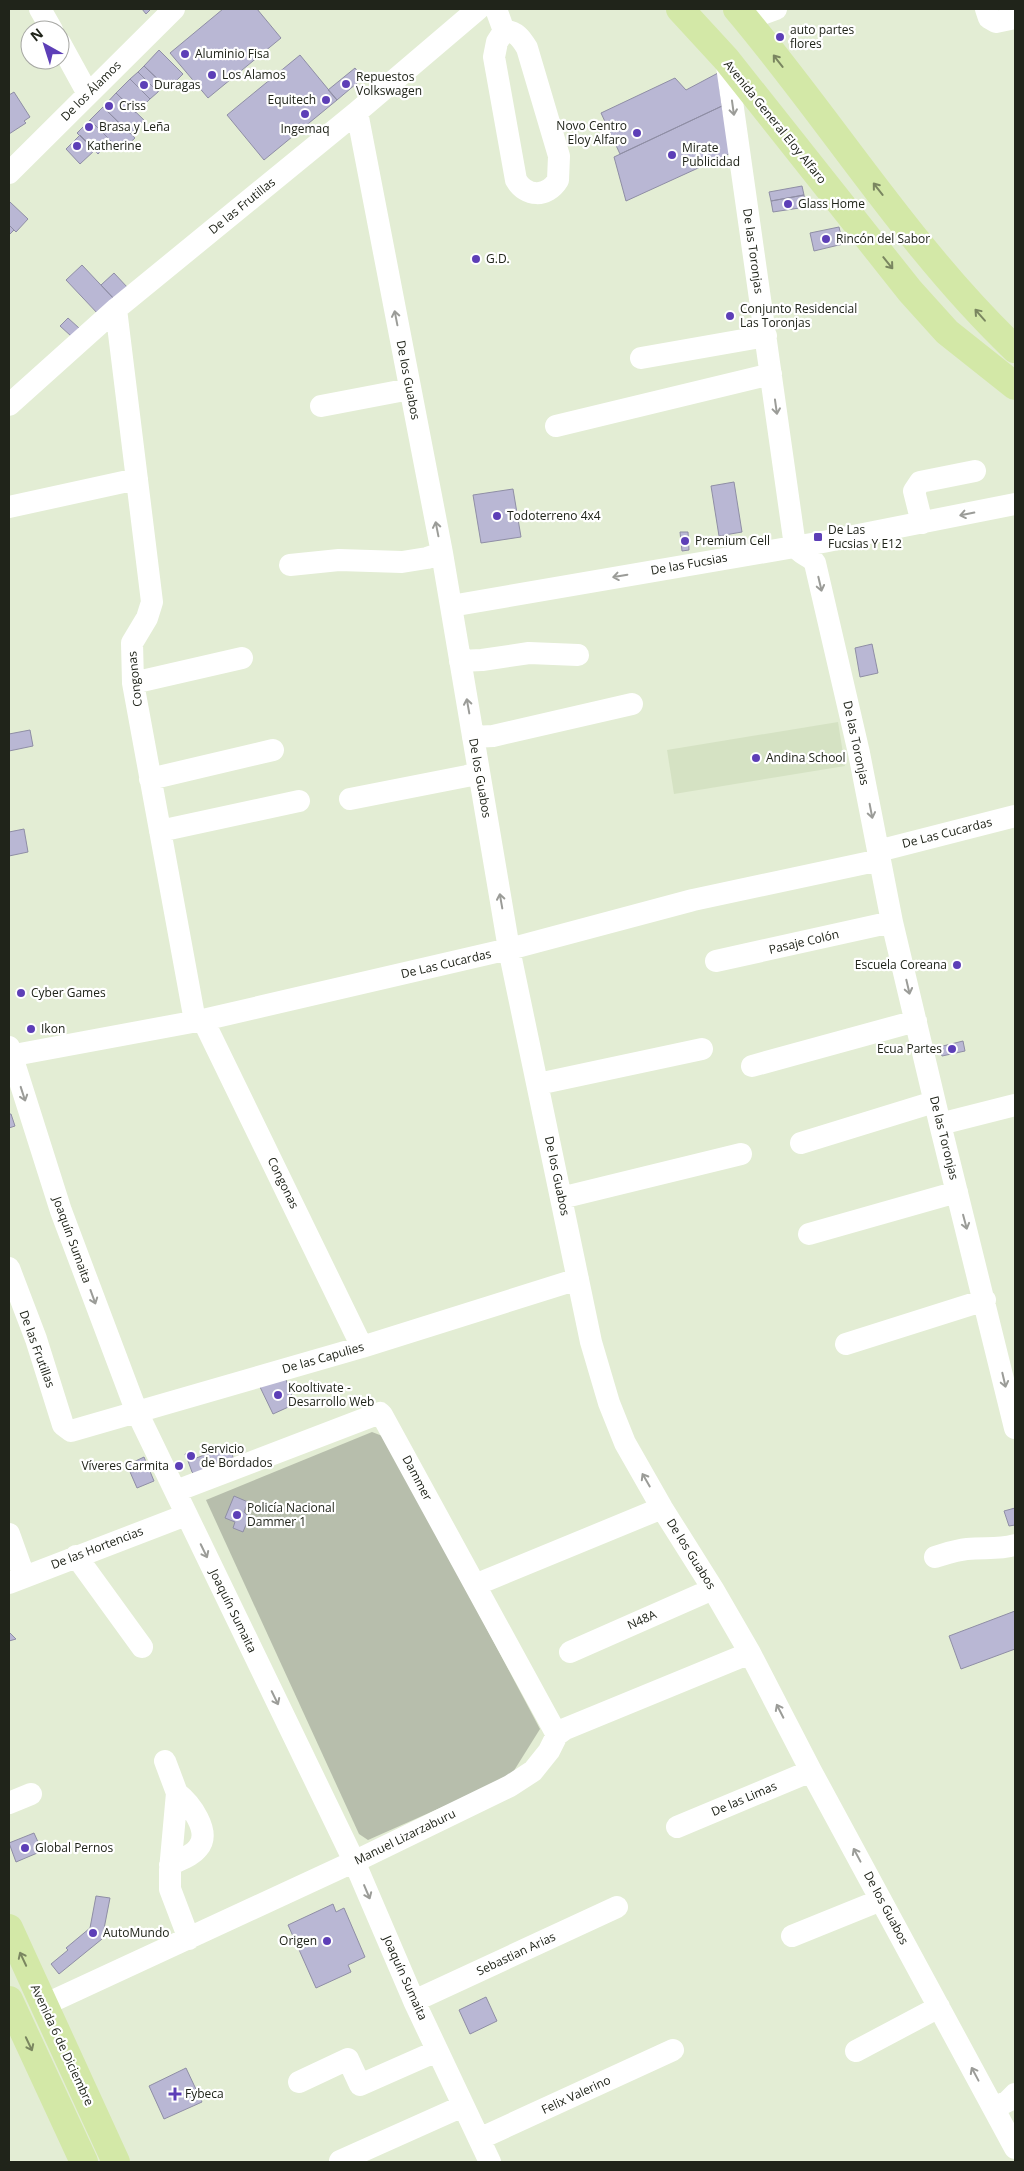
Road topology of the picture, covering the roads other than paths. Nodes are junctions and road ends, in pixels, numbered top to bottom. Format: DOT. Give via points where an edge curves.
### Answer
graph roads {
  1 [pos="40,9"];
  2 [pos="174,9"];
  3 [pos="478,9"];
  4 [pos="496,9"];
  5 [pos="680,9"];
  6 [pos="776,9"];
  7 [pos="986,9"];
  8 [pos="741,15"];
  9 [pos="1015,18"];
  10 [pos="46,20"];
  11 [pos="504,31"];
  12 [pos="726,59"];
  13 [pos="70,61"];
  14 [pos="88,94"];
  15 [pos="357,112"];
  16 [pos="9,173"];
  17 [pos="116,309"];
  18 [pos="766,336"];
  19 [pos="1015,349"];
  20 [pos="641,358"];
  21 [pos="771,374"];
  22 [pos="1015,386"];
  23 [pos="410,389"];
  24 [pos="9,405"];
  25 [pos="321,406"];
  26 [pos="556,426"];
  27 [pos="975,471"];
  28 [pos="137,479"];
  29 [pos="1015,504"];
  30 [pos="9,507"];
  31 [pos="922,523"];
  32 [pos="795,546"];
  33 [pos="442,553"];
  34 [pos="290,565"];
  35 [pos="451,606"];
  36 [pos="578,654"];
  37 [pos="242,658"];
  38 [pos="460,661"];
  39 [pos="133,683"];
  40 [pos="632,704"];
  41 [pos="473,737"];
  42 [pos="273,750"];
  43 [pos="479,772"];
  44 [pos="150,779"];
  45 [pos="350,799"];
  46 [pos="299,801"];
  47 [pos="1015,816"];
  48 [pos="160,831"];
  49 [pos="879,855"];
  50 [pos="892,922"];
  51 [pos="509,949"];
  52 [pos="716,961"];
  53 [pos="199,1020"];
  54 [pos="916,1021"];
  55 [pos="702,1049"];
  56 [pos="10,1053"];
  57 [pos="752,1066"];
  58 [pos="538,1084"];
  59 [pos="934,1102"];
  60 [pos="1015,1105"];
  61 [pos="940,1124"];
  62 [pos="801,1143"];
  63 [pos="741,1154"];
  64 [pos="957,1192"];
  65 [pos="562,1198"];
  66 [pos="809,1234"];
  67 [pos="9,1268"];
  68 [pos="578,1279"];
  69 [pos="985,1300"];
  70 [pos="16,1309"];
  71 [pos="846,1344"];
  72 [pos="362,1347"];
  73 [pos="136,1410"];
  74 [pos="1015,1428"];
  75 [pos="66,1429"];
  76 [pos="176,1491"];
  77 [pos="662,1508"];
  78 [pos="186,1515"];
  79 [pos="9,1534"];
  80 [pos="1015,1545"];
  81 [pos="76,1556"];
  82 [pos="935,1557"];
  83 [pos="17,1580"];
  84 [pos="475,1586"];
  85 [pos="713,1589"];
  86 [pos="142,1647"];
  87 [pos="570,1652"];
  88 [pos="750,1653"];
  89 [pos="557,1735"];
  90 [pos="165,1761"];
  91 [pos="811,1771"];
  92 [pos="31,1794"];
  93 [pos="9,1803"];
  94 [pos="677,1827"];
  95 [pos="354,1861"];
  96 [pos="881,1900"];
  97 [pos="617,1906"];
  98 [pos="9,1928"];
  99 [pos="792,1936"];
  100 [pos="189,1938"];
  101 [pos="9,2000"];
  102 [pos="414,2001"];
  103 [pos="44,2006"];
  104 [pos="939,2008"];
  105 [pos="438,2050"];
  106 [pos="673,2050"];
  107 [pos="856,2051"];
  108 [pos="299,2082"];
  109 [pos="1015,2094"];
  110 [pos="464,2106"];
  111 [pos="994,2108"];
  112 [pos="479,2139"];
  113 [pos="1015,2148"];
  114 [pos="340,2161"];
  115 [pos="84,2162"];
  116 [pos="116,2162"];
  117 [pos="490,2162"];
  1 -- 10 [label="street"];
  2 -- 14 [label="street, De los Álamos"];
  3 -- 15 [label="street, De las Frutillas"];
  4 -- 11 [label="street"];
  5 -- 12 [label="main road, Avenida General Eloy Alfaro"];
  6 -- 8 [label="street"];
  7 -- 9 [label="street" via="989,18 996,22"];
  19 -- 8 [label="main road, one-way" via="926,252"];
  11 -- 11 [label="street" via="497,42 494,57 516,180 524,190 536,194 549,190 558,180 559,156 527,48 516,33"];
  12 -- 18 [label="street, De las Toronjas, one-way"];
  12 -- 22 [label="main road, Avenida General Eloy Alfaro, one-way" via="910,292 947,332"];
  13 -- 14 [label="street"];
  14 -- 16 [label="street, De los Álamos"];
  15 -- 17 [label="street, De las Frutillas"];
  23 -- 15 [label="street, De los Guabos, one-way"];
  17 -- 24 [label="street, De las Frutillas"];
  17 -- 28 [label="street, Congonas"];
  18 -- 20 [label="street"];
  18 -- 21 [label="street, De las Toronjas"];
  21 -- 26 [label="street"];
  21 -- 32 [label="street, De las Toronjas, one-way"];
  23 -- 25 [label="street"];
  33 -- 23 [label="street, De los Guabos, one-way"];
  27 -- 31 [label="street" via="920,482 914,491"];
  28 -- 30 [label="street"];
  28 -- 39 [label="street, Congonas" via="152,606 132,643"];
  29 -- 31 [label="street, De las Fucsias, one-way"];
  31 -- 32 [label="street, De las Fucsias"];
  32 -- 35 [label="street, De las Fucsias, one-way"];
  32 -- 49 [label="street, De las Toronjas, one-way" via="815,563"];
  33 -- 34 [label="street" via="402,562 339,560"];
  33 -- 35 [label="street, De los Guabos"];
  35 -- 38 [label="street, De los Guabos"];
  36 -- 38 [label="street" via="529,654"];
  37 -- 39 [label="street"];
  41 -- 38 [label="street, De los Guabos, one-way"];
  39 -- 44 [label="street, Congonas"];
  40 -- 41 [label="street" via="493,736"];
  41 -- 43 [label="street, De los Guabos"];
  42 -- 44 [label="street"];
  43 -- 45 [label="street"];
  51 -- 43 [label="street, De los Guabos, one-way"];
  44 -- 48 [label="street, Congonas"];
  46 -- 48 [label="street"];
  47 -- 49 [label="street, De Las Cucardas"];
  48 -- 53 [label="street, Congonas"];
  49 -- 50 [label="street, De las Toronjas"];
  49 -- 51 [label="street, De Las Cucardas"];
  50 -- 52 [label="street, Pasaje Colón"];
  50 -- 54 [label="street, De las Toronjas, one-way"];
  51 -- 53 [label="street, De Las Cucardas"];
  51 -- 58 [label="street, De los Guabos"];
  53 -- 56 [label="street, De Las Cucardas"];
  53 -- 72 [label="street, Congonas"];
  54 -- 57 [label="street"];
  54 -- 59 [label="street, De las Toronjas"];
  55 -- 58 [label="street"];
  56 -- 73 [label="street, Joaquín Sumaita, one-way" via="61,1211"];
  58 -- 65 [label="street, De los Guabos"];
  59 -- 61 [label="street, De las Toronjas"];
  59 -- 62 [label="street"];
  60 -- 61 [label="street"];
  61 -- 64 [label="street, De las Toronjas"];
  63 -- 65 [label="street"];
  64 -- 66 [label="street"];
  64 -- 69 [label="street, De las Toronjas, one-way"];
  65 -- 68 [label="street, De los Guabos"];
  67 -- 70 [label="street, De las Frutillas"];
  68 -- 72 [label="street, De las Capulies"];
  77 -- 68 [label="street, De los Guabos, one-way" via="625,1443 609,1403 591,1342"];
  69 -- 71 [label="street"];
  69 -- 74 [label="street, De las Toronjas, one-way"];
  70 -- 75 [label="street, De las Frutillas" via="36,1339"];
  72 -- 73 [label="street, De las Capulies"];
  73 -- 75 [label="street, De las Capulies"];
  73 -- 76 [label="street, Joaquín Sumaita"];
  76 -- 78 [label="street, Joaquín Sumaita"];
  76 -- 84 [label="street, Dammer" via="380,1413"];
  77 -- 84 [label="street"];
  77 -- 85 [label="street, De los Guabos"];
  78 -- 81 [label="street, De las Hortencias"];
  78 -- 95 [label="street, Joaquín Sumaita, one-way"];
  79 -- 83 [label="street"];
  80 -- 82 [label="street" via="997,1550 963,1550"];
  81 -- 83 [label="street, De las Hortencias"];
  81 -- 86 [label="street"];
  84 -- 89 [label="street, Dammer"];
  85 -- 87 [label="street, N48A"];
  85 -- 88 [label="street, De los Guabos"];
  88 -- 89 [label="street" via="564,1729"];
  91 -- 88 [label="street, De los Guabos, one-way"];
  89 -- 95 [label="street, Manuel Lizarzaburu" via="542,1761 523,1779"];
  90 -- 100 [label="street" via="177,1793 187,1801 202,1829 202,1842 195,1851 170,1864 170,1889"];
  91 -- 94 [label="street, De las Limas"];
  96 -- 91 [label="street, De los Guabos, one-way"];
  92 -- 93 [label="street"];
  95 -- 100 [label="street, Manuel Lizarzaburu"];
  95 -- 102 [label="street, Joaquín Sumaita, one-way"];
  96 -- 99 [label="street"];
  96 -- 104 [label="street, De los Guabos"];
  97 -- 102 [label="street, Sebastian Arias"];
  103 -- 98 [label="main road, Avenida 6 de Diciembre, one-way"];
  100 -- 103 [label="street, Manuel Lizarzaburu"];
  101 -- 115 [label="main road, one-way"];
  102 -- 105 [label="street, Joaquín Sumaita"];
  103 -- 116 [label="main road, Avenida 6 de Diciembre"];
  104 -- 107 [label="street"];
  111 -- 104 [label="street, De los Guabos, one-way"];
  105 -- 108 [label="street" via="360,2085 348,2059"];
  105 -- 110 [label="street, Joaquín Sumaita"];
  106 -- 112 [label="street, Felix Valerino"];
  109 -- 111 [label="street"];
  110 -- 112 [label="street, Joaquín Sumaita"];
  110 -- 114 [label="street"];
  111 -- 113 [label="street, De los Guabos"];
  112 -- 117 [label="street, Joaquín Sumaita"];
}
